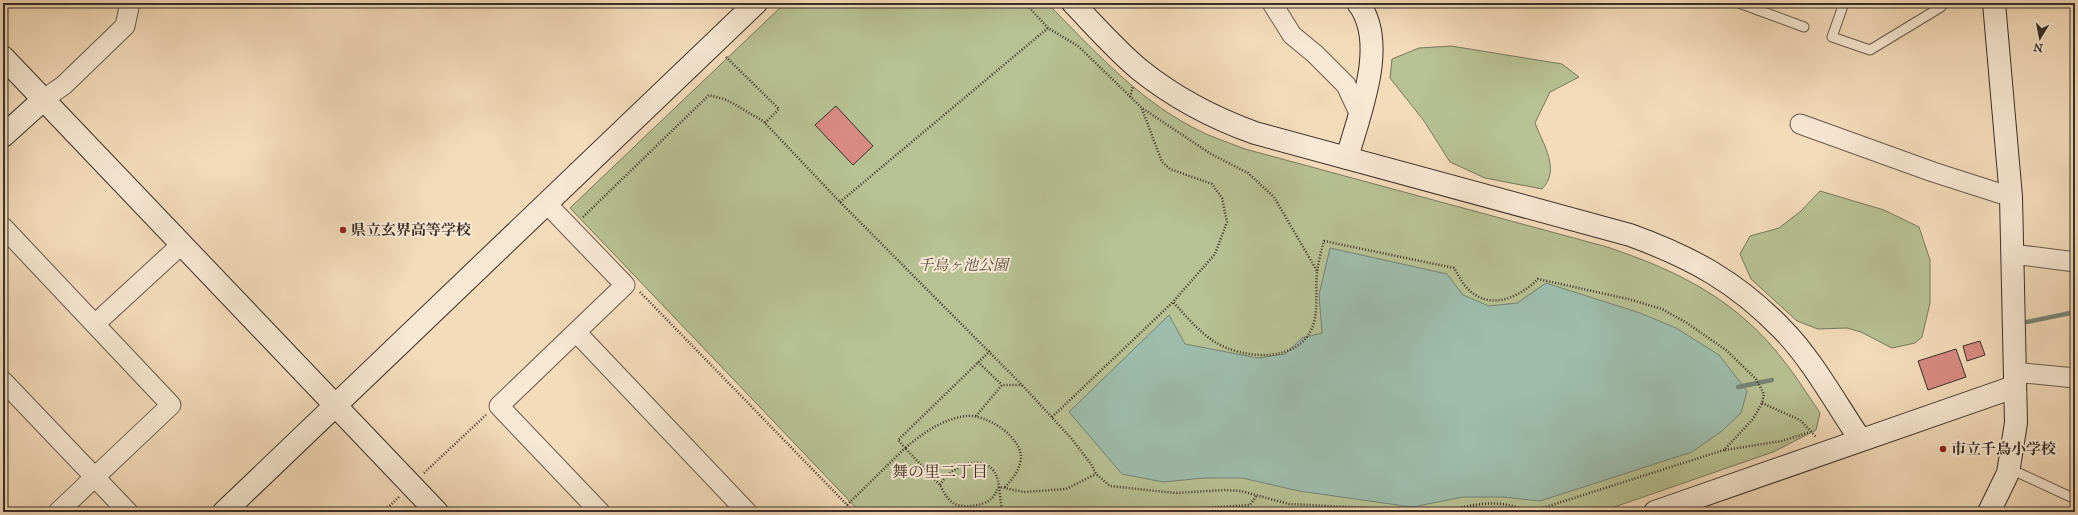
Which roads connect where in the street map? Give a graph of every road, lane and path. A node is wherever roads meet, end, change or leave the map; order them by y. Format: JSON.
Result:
{"nodes":[{"id":1,"x":130,"y":3,"type":"edge"},
{"id":2,"x":756,"y":3,"type":"edge"},
{"id":3,"x":1025,"y":3,"type":"edge"},
{"id":4,"x":1073,"y":3,"type":"edge"},
{"id":5,"x":1272,"y":3,"type":"edge"},
{"id":6,"x":1358,"y":3,"type":"edge"},
{"id":7,"x":1739,"y":3,"type":"edge"},
{"id":8,"x":1844,"y":3,"type":"edge"},
{"id":9,"x":1994,"y":3,"type":"edge"},
{"id":10,"x":1940,"y":7,"type":"dead end"},
{"id":11,"x":1804,"y":27,"type":"dead end"},
{"id":12,"x":1048,"y":28,"type":"junction"},
{"id":13,"x":713,"y":44,"type":"junction"},
{"id":14,"x":3,"y":57,"type":"edge"},
{"id":15,"x":44,"y":100,"type":"junction"},
{"id":16,"x":1142,"y":108,"type":"junction"},
{"id":17,"x":1359,"y":113,"type":"junction"},
{"id":18,"x":765,"y":123,"type":"junction"},
{"id":19,"x":1800,"y":124,"type":"dead end"},
{"id":20,"x":3,"y":136,"type":"edge"},
{"id":21,"x":1347,"y":158,"type":"junction"},
{"id":22,"x":2010,"y":197,"type":"junction"},
{"id":23,"x":840,"y":202,"type":"junction"},
{"id":24,"x":546,"y":204,"type":"junction"},
{"id":25,"x":3,"y":227,"type":"edge"},
{"id":26,"x":570,"y":229,"type":"junction"},
{"id":27,"x":182,"y":244,"type":"junction"},
{"id":28,"x":2013,"y":254,"type":"junction"},
{"id":29,"x":2075,"y":262,"type":"edge"},
{"id":30,"x":1317,"y":272,"type":"junction"},
{"id":31,"x":625,"y":285,"type":"junction"},
{"id":32,"x":1173,"y":302,"type":"junction"},
{"id":33,"x":95,"y":324,"type":"junction"},
{"id":34,"x":577,"y":333,"type":"junction"},
{"id":35,"x":990,"y":352,"type":"junction"},
{"id":36,"x":978,"y":362,"type":"junction"},
{"id":37,"x":2075,"y":378,"type":"edge"},
{"id":38,"x":2014,"y":380,"type":"junction"},
{"id":39,"x":3,"y":381,"type":"edge"},
{"id":40,"x":1002,"y":385,"type":"junction"},
{"id":41,"x":1022,"y":385,"type":"junction"},
{"id":42,"x":1762,"y":403,"type":"junction"},
{"id":43,"x":336,"y":406,"type":"junction"},
{"id":44,"x":499,"y":406,"type":"junction"},
{"id":45,"x":976,"y":416,"type":"junction"},
{"id":46,"x":1052,"y":417,"type":"junction"},
{"id":47,"x":1810,"y":432,"type":"junction"},
{"id":48,"x":1860,"y":439,"type":"junction"},
{"id":49,"x":905,"y":448,"type":"junction"},
{"id":50,"x":1724,"y":450,"type":"junction"},
{"id":51,"x":1832,"y":450,"type":"junction"},
{"id":52,"x":2008,"y":473,"type":"junction"},
{"id":53,"x":1096,"y":474,"type":"junction"},
{"id":54,"x":95,"y":478,"type":"junction"},
{"id":55,"x":412,"y":485,"type":"junction"},
{"id":56,"x":940,"y":485,"type":"junction"},
{"id":57,"x":999,"y":487,"type":"junction"},
{"id":58,"x":1004,"y":488,"type":"junction"},
{"id":59,"x":1257,"y":496,"type":"junction"},
{"id":60,"x":2075,"y":499,"type":"edge"},
{"id":61,"x":846,"y":505,"type":"junction"},
{"id":62,"x":58,"y":512,"type":"edge"},
{"id":63,"x":128,"y":512,"type":"edge"},
{"id":64,"x":224,"y":512,"type":"edge"},
{"id":65,"x":438,"y":512,"type":"edge"},
{"id":66,"x":600,"y":512,"type":"edge"},
{"id":67,"x":747,"y":512,"type":"edge"},
{"id":68,"x":854,"y":512,"type":"edge"},
{"id":69,"x":1002,"y":512,"type":"edge"},
{"id":70,"x":1143,"y":512,"type":"edge"},
{"id":71,"x":1393,"y":512,"type":"edge"},
{"id":72,"x":1440,"y":512,"type":"edge"},
{"id":73,"x":1655,"y":512,"type":"edge"},
{"id":74,"x":1989,"y":512,"type":"edge"}],
"edges":[{"from":1,"to":15,"type":"street"},
{"from":2,"to":13,"type":"street"},
{"from":3,"to":12,"type":"path"},
{"from":4,"to":21,"type":"street"},
{"from":5,"to":17,"type":"street"},
{"from":6,"to":17,"type":"street"},
{"from":7,"to":11,"type":"lane"},
{"from":8,"to":10,"type":"lane"},
{"from":9,"to":22,"type":"street"},
{"from":12,"to":16,"type":"path"},
{"from":12,"to":23,"type":"path"},
{"from":13,"to":18,"type":"path"},
{"from":13,"to":24,"type":"street"},
{"from":14,"to":15,"type":"street"},
{"from":15,"to":20,"type":"street"},
{"from":15,"to":27,"type":"street"},
{"from":16,"to":30,"type":"path"},
{"from":16,"to":32,"type":"path"},
{"from":17,"to":21,"type":"street"},
{"from":18,"to":23,"type":"path"},
{"from":18,"to":26,"type":"path"},
{"from":19,"to":22,"type":"street"},
{"from":21,"to":48,"type":"street"},
{"from":22,"to":28,"type":"street"},
{"from":23,"to":35,"type":"path"},
{"from":24,"to":26,"type":"street"},
{"from":24,"to":43,"type":"street"},
{"from":25,"to":33,"type":"street"},
{"from":26,"to":31,"type":"street"},
{"from":27,"to":33,"type":"street"},
{"from":27,"to":43,"type":"street"},
{"from":28,"to":29,"type":"street"},
{"from":28,"to":38,"type":"street"},
{"from":30,"to":32,"type":"path"},
{"from":30,"to":42,"type":"path"},
{"from":31,"to":34,"type":"street"},
{"from":31,"to":61,"type":"path"},
{"from":32,"to":46,"type":"path"},
{"from":33,"to":54,"type":"street"},
{"from":34,"to":44,"type":"street"},
{"from":34,"to":67,"type":"street"},
{"from":35,"to":36,"type":"path"},
{"from":35,"to":41,"type":"path"},
{"from":36,"to":40,"type":"path"},
{"from":36,"to":49,"type":"path"},
{"from":37,"to":38,"type":"street"},
{"from":38,"to":48,"type":"street"},
{"from":38,"to":52,"type":"street"},
{"from":39,"to":54,"type":"street"},
{"from":40,"to":41,"type":"path"},
{"from":40,"to":45,"type":"path"},
{"from":41,"to":46,"type":"path"},
{"from":42,"to":47,"type":"path"},
{"from":42,"to":50,"type":"path"},
{"from":43,"to":55,"type":"street"},
{"from":43,"to":64,"type":"street"},
{"from":44,"to":55,"type":"path"},
{"from":44,"to":66,"type":"street"},
{"from":45,"to":49,"type":"path"},
{"from":45,"to":58,"type":"path"},
{"from":46,"to":53,"type":"path"},
{"from":47,"to":50,"type":"path"},
{"from":47,"to":51,"type":"path"},
{"from":48,"to":51,"type":"street"},
{"from":49,"to":56,"type":"path"},
{"from":49,"to":61,"type":"path"},
{"from":50,"to":72,"type":"path"},
{"from":51,"to":73,"type":"street"},
{"from":52,"to":60,"type":"lane"},
{"from":52,"to":74,"type":"street"},
{"from":53,"to":58,"type":"path"},
{"from":53,"to":59,"type":"path"},
{"from":54,"to":62,"type":"street"},
{"from":54,"to":63,"type":"street"},
{"from":55,"to":65,"type":"street"},
{"from":56,"to":57,"type":"path"},
{"from":56,"to":57,"type":"path"},
{"from":57,"to":58,"type":"path"},
{"from":57,"to":69,"type":"path"},
{"from":59,"to":70,"type":"path"},
{"from":59,"to":71,"type":"path"},
{"from":61,"to":68,"type":"path"}]}
